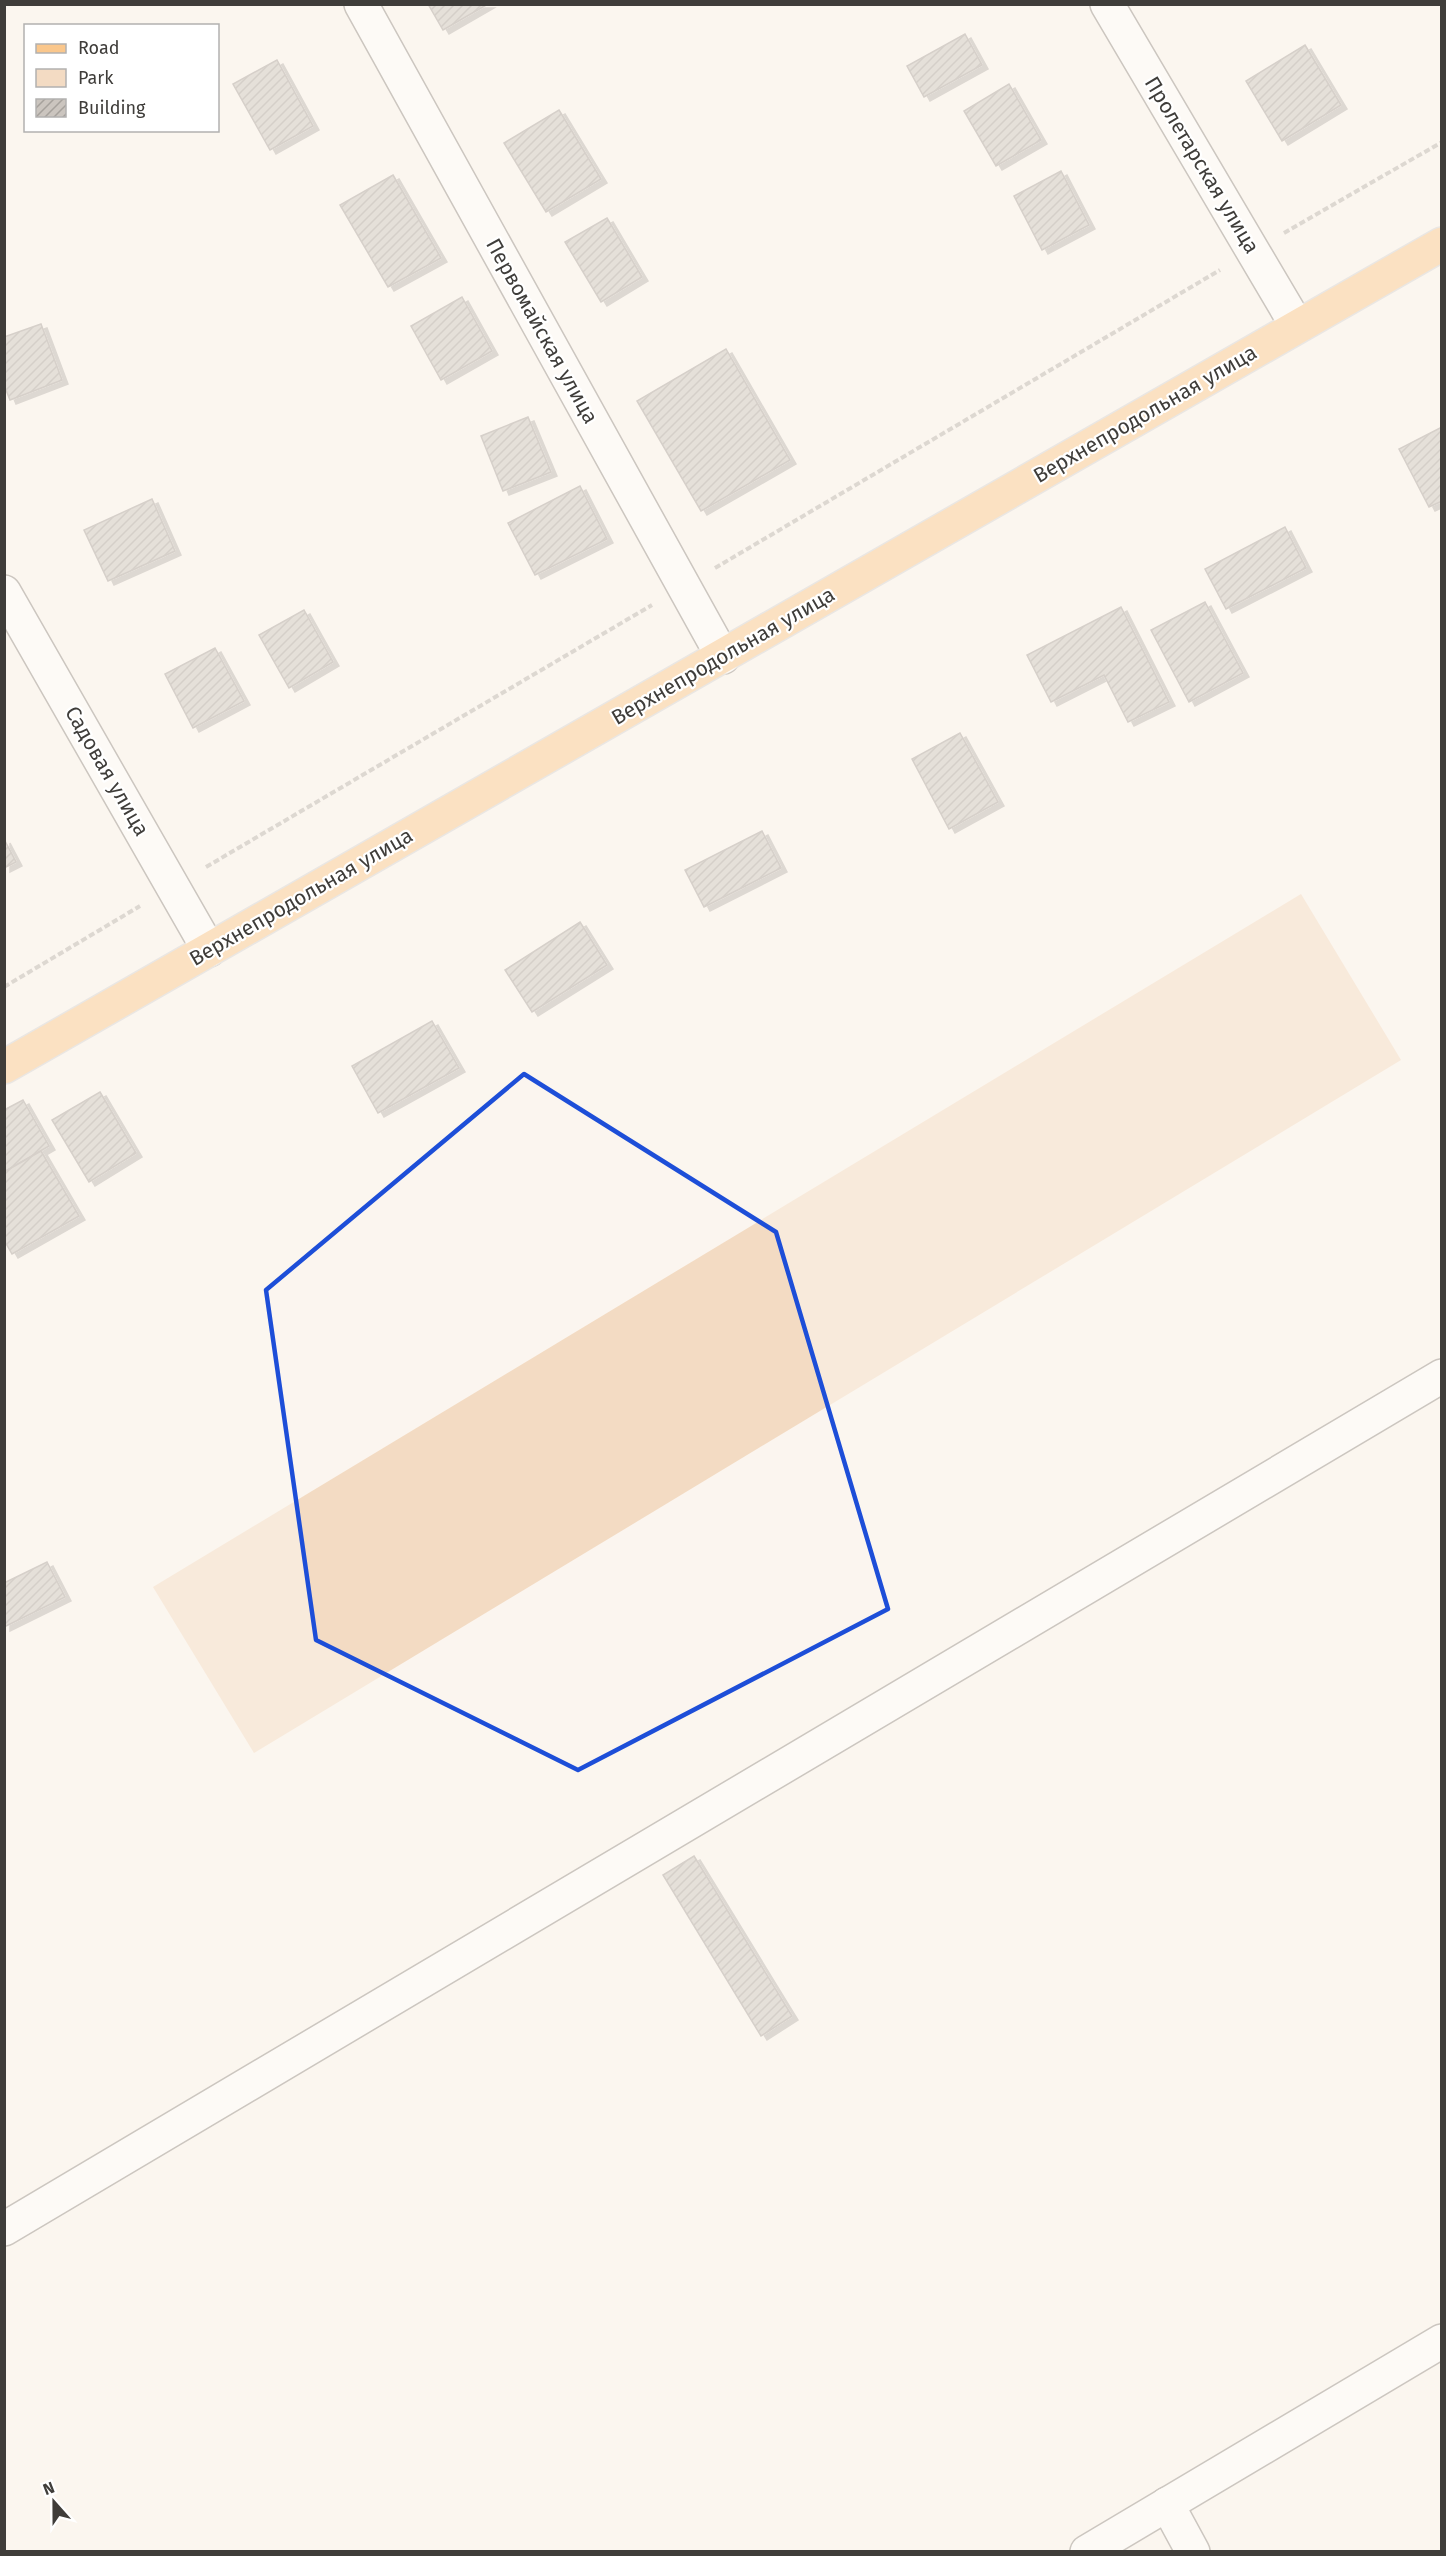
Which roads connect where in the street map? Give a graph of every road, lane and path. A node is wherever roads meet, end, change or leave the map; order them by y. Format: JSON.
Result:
{"nodes":[{"id":1,"x":361,"y":4,"type":"edge"},
{"id":2,"x":1107,"y":4,"type":"edge"},
{"id":3,"x":1442,"y":142,"type":"edge"},
{"id":4,"x":1442,"y":244,"type":"edge"},
{"id":5,"x":1252,"y":251,"type":"junction"},
{"id":6,"x":1297,"y":326,"type":"junction"},
{"id":7,"x":684,"y":587,"type":"junction"},
{"id":8,"x":4,"y":592,"type":"edge"},
{"id":9,"x":723,"y":657,"type":"junction"},
{"id":10,"x":173,"y":887,"type":"junction"},
{"id":11,"x":209,"y":950,"type":"junction"},
{"id":12,"x":4,"y":987,"type":"edge"},
{"id":13,"x":4,"y":1067,"type":"edge"},
{"id":14,"x":1442,"y":1376,"type":"edge"},
{"id":15,"x":4,"y":2229,"type":"edge"},
{"id":16,"x":1442,"y":2341,"type":"edge"},
{"id":17,"x":1167,"y":2504,"type":"junction"},
{"id":18,"x":1087,"y":2552,"type":"edge"},
{"id":19,"x":1192,"y":2552,"type":"edge"}],
"edges":[{"from":1,"to":7,"type":"street","name":"Первомайская улица"},
{"from":2,"to":5,"type":"street","name":"Пролетарская улица"},
{"from":3,"to":5,"type":"path"},
{"from":4,"to":6,"type":"main road","name":"Верхнепродольная улица"},
{"from":5,"to":6,"type":"street","name":"Пролетарская улица"},
{"from":5,"to":7,"type":"path"},
{"from":6,"to":9,"type":"main road","name":"Верхнепродольная улица"},
{"from":7,"to":9,"type":"street","name":"Первомайская улица"},
{"from":7,"to":10,"type":"path"},
{"from":8,"to":10,"type":"street","name":"Садовая улица"},
{"from":9,"to":11,"type":"main road","name":"Верхнепродольная улица"},
{"from":10,"to":11,"type":"street","name":"Садовая улица"},
{"from":10,"to":12,"type":"path"},
{"from":11,"to":13,"type":"main road","name":"Верхнепродольная улица"},
{"from":14,"to":15,"type":"street"},
{"from":16,"to":17,"type":"street"},
{"from":17,"to":18,"type":"street"},
{"from":17,"to":19,"type":"street"}]}
